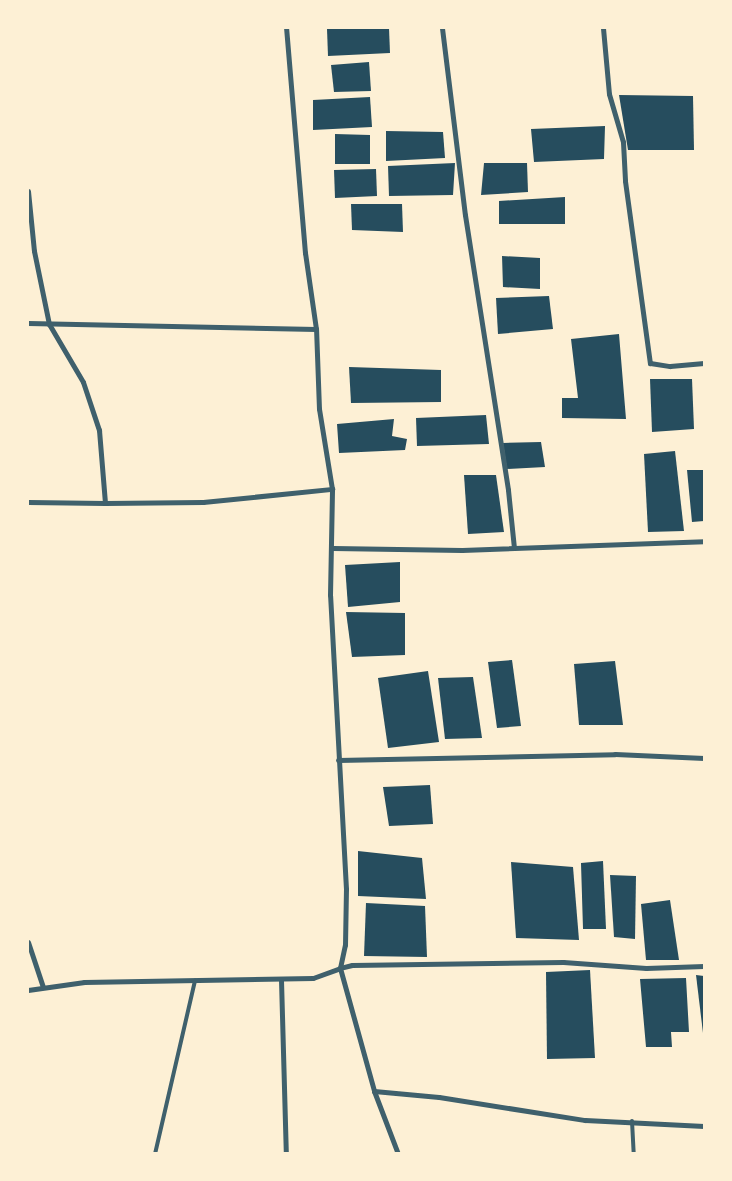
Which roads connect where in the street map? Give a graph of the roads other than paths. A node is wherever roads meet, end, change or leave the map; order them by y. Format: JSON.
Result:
{"nodes":[{"id":1,"x":286,"y":28,"type":"edge"},
{"id":2,"x":442,"y":28,"type":"edge"},
{"id":3,"x":603,"y":28,"type":"edge"},
{"id":4,"x":28,"y":191,"type":"edge"},
{"id":5,"x":28,"y":323,"type":"edge"},
{"id":6,"x":49,"y":324,"type":"junction"},
{"id":7,"x":316,"y":329,"type":"junction"},
{"id":8,"x":704,"y":363,"type":"edge"},
{"id":9,"x":332,"y":489,"type":"junction"},
{"id":10,"x":28,"y":502,"type":"edge"},
{"id":11,"x":105,"y":503,"type":"junction"},
{"id":12,"x":704,"y":541,"type":"edge"},
{"id":13,"x":333,"y":548,"type":"junction"},
{"id":14,"x":514,"y":548,"type":"junction"},
{"id":15,"x":704,"y":758,"type":"edge"},
{"id":16,"x":338,"y":760,"type":"junction"},
{"id":17,"x":28,"y":942,"type":"edge"},
{"id":18,"x":704,"y":966,"type":"edge"},
{"id":19,"x":340,"y":968,"type":"junction"},
{"id":20,"x":280,"y":980,"type":"junction"},
{"id":21,"x":195,"y":981,"type":"junction"},
{"id":22,"x":43,"y":987,"type":"junction"},
{"id":23,"x":28,"y":990,"type":"edge"},
{"id":24,"x":374,"y":1091,"type":"junction"},
{"id":25,"x":632,"y":1121,"type":"junction"},
{"id":26,"x":704,"y":1126,"type":"edge"},
{"id":27,"x":155,"y":1154,"type":"edge"},
{"id":28,"x":286,"y":1154,"type":"edge"},
{"id":29,"x":398,"y":1154,"type":"edge"},
{"id":30,"x":634,"y":1154,"type":"edge"}],
"edges":[{"from":1,"to":7,"type":"street"},
{"from":2,"to":14,"type":"street"},
{"from":3,"to":8,"type":"street"},
{"from":4,"to":6,"type":"street"},
{"from":5,"to":6,"type":"street"},
{"from":6,"to":7,"type":"street"},
{"from":6,"to":11,"type":"street"},
{"from":7,"to":9,"type":"street"},
{"from":9,"to":11,"type":"street"},
{"from":9,"to":13,"type":"street"},
{"from":10,"to":11,"type":"street"},
{"from":12,"to":14,"type":"street"},
{"from":13,"to":14,"type":"street"},
{"from":13,"to":16,"type":"street"},
{"from":15,"to":16,"type":"street"},
{"from":16,"to":19,"type":"street"},
{"from":17,"to":22,"type":"street"},
{"from":18,"to":19,"type":"street"},
{"from":19,"to":20,"type":"street"},
{"from":19,"to":24,"type":"street"},
{"from":20,"to":21,"type":"street"},
{"from":20,"to":28,"type":"street"},
{"from":21,"to":22,"type":"street"},
{"from":21,"to":27,"type":"lane"},
{"from":22,"to":23,"type":"street"},
{"from":24,"to":25,"type":"street"},
{"from":24,"to":29,"type":"street"},
{"from":25,"to":26,"type":"street"},
{"from":25,"to":30,"type":"lane"}]}
